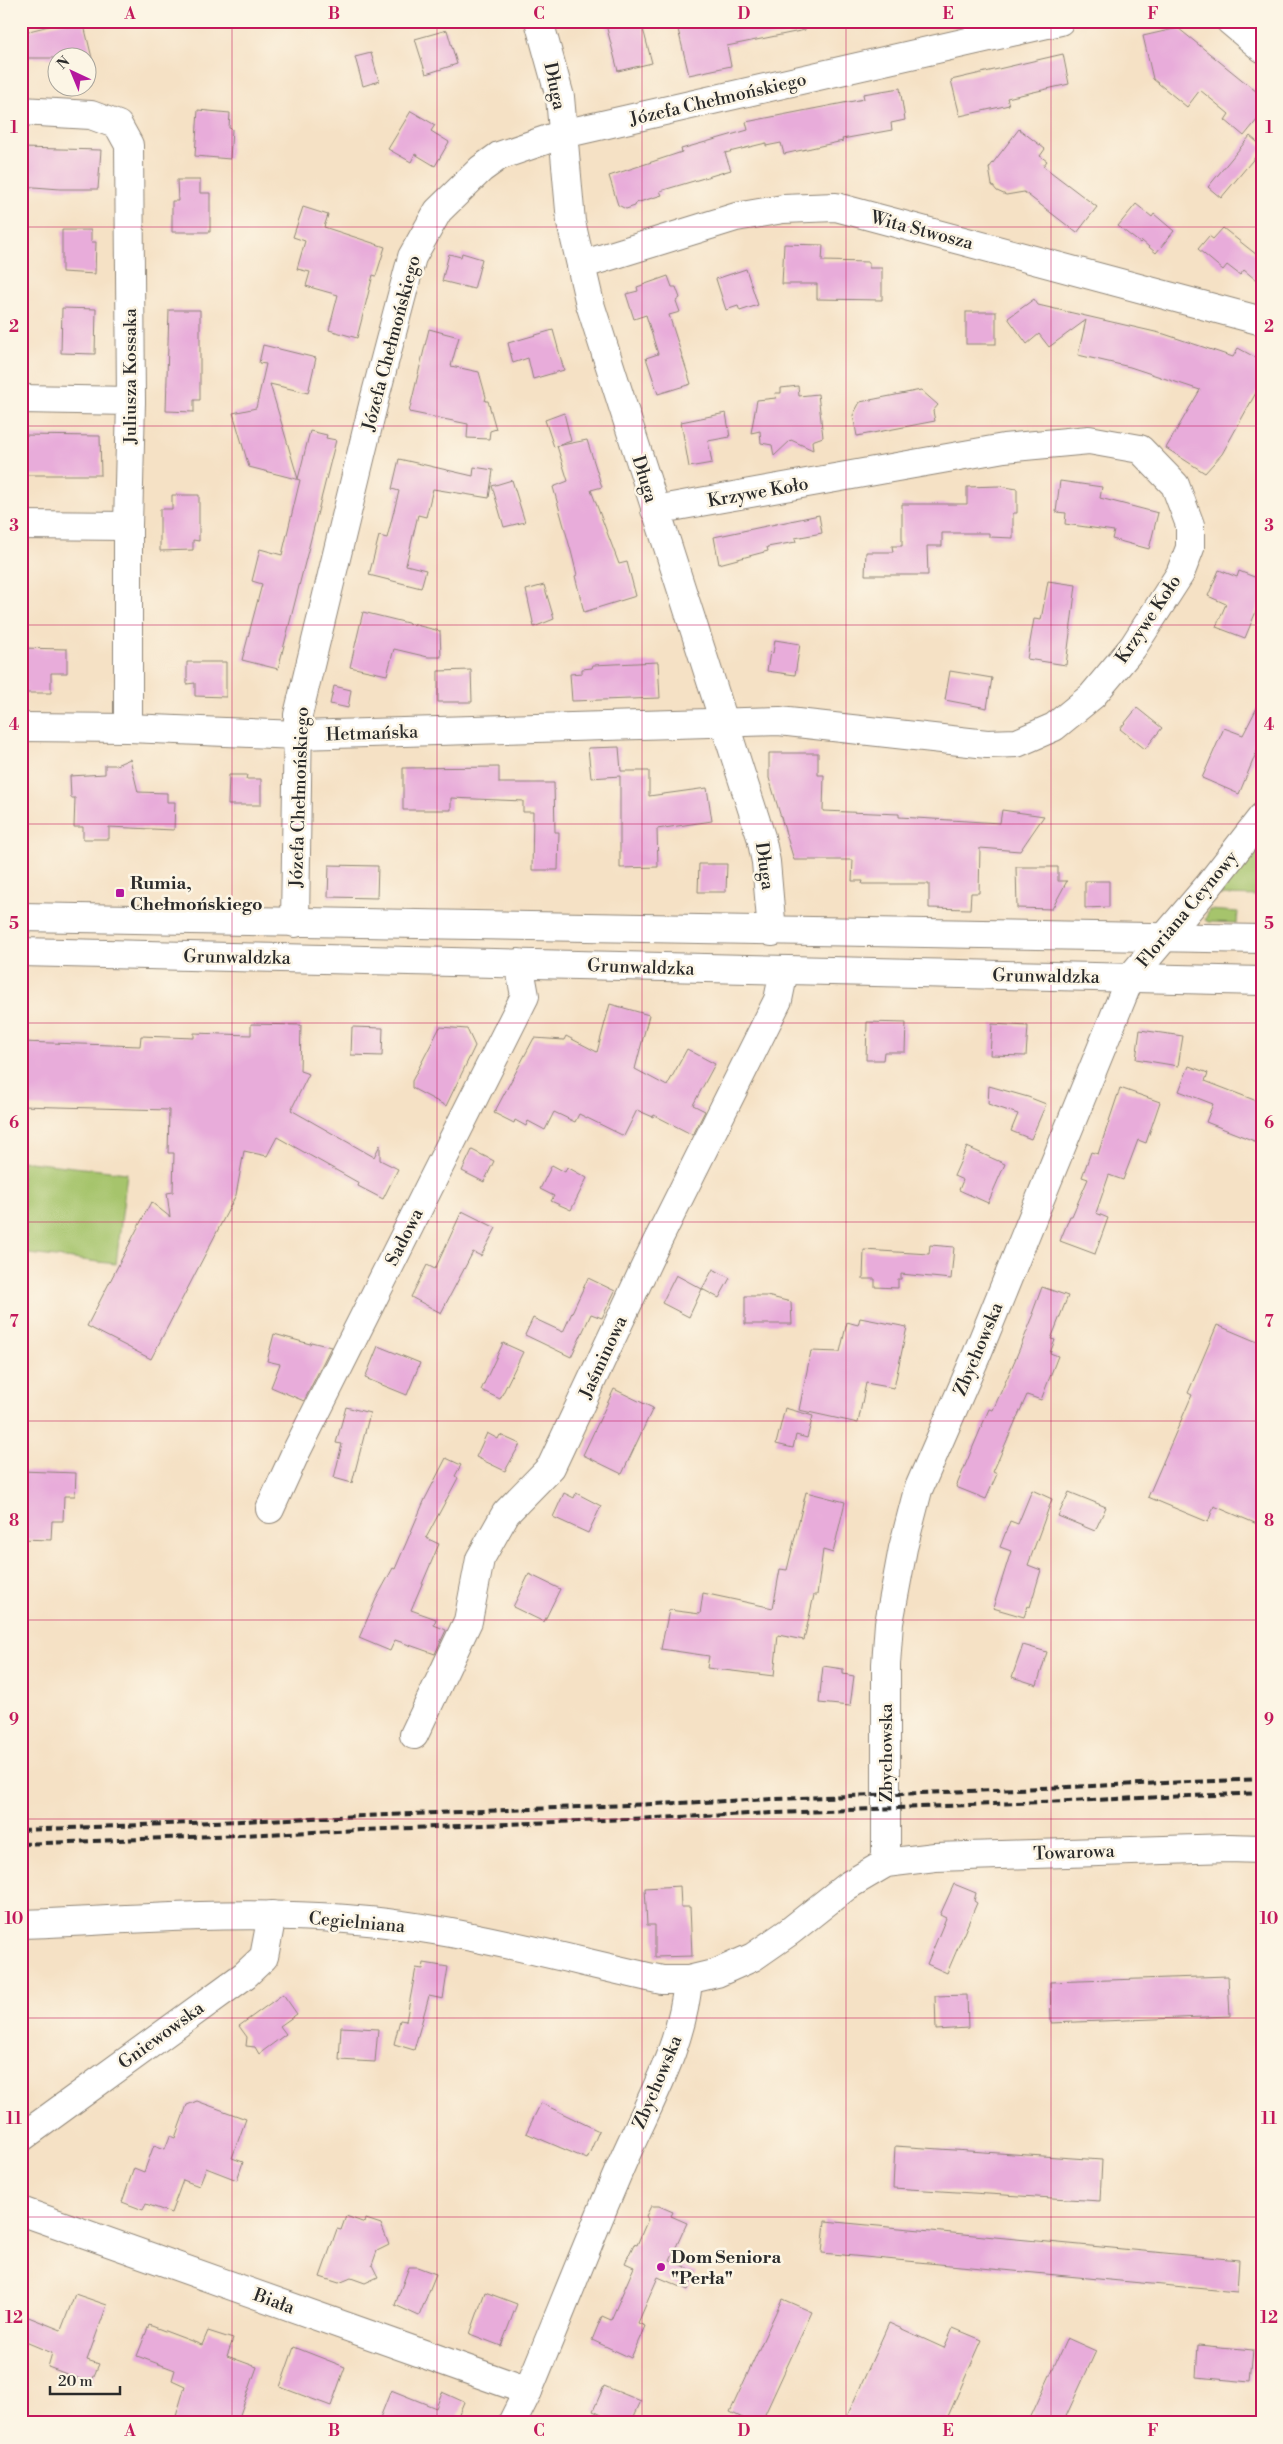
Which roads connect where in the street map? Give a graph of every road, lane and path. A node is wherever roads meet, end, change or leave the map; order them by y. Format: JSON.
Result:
{"nodes":[{"id":1,"x":539,"y":21,"type":"edge"},
{"id":2,"x":1060,"y":21,"type":"edge"},
{"id":3,"x":1230,"y":21,"type":"edge"},
{"id":4,"x":1262,"y":48,"type":"edge"},
{"id":5,"x":21,"y":111,"type":"edge"},
{"id":6,"x":563,"y":134,"type":"junction"},
{"id":7,"x":581,"y":264,"type":"junction"},
{"id":8,"x":1262,"y":321,"type":"edge"},
{"id":9,"x":21,"y":399,"type":"edge"},
{"id":10,"x":131,"y":401,"type":"junction"},
{"id":11,"x":655,"y":510,"type":"junction"},
{"id":12,"x":21,"y":525,"type":"edge"},
{"id":13,"x":128,"y":526,"type":"junction"},
{"id":14,"x":724,"y":723,"type":"junction"},
{"id":15,"x":21,"y":728,"type":"edge"},
{"id":16,"x":128,"y":728,"type":"junction"},
{"id":17,"x":298,"y":735,"type":"junction"},
{"id":18,"x":1262,"y":817,"type":"edge"},
{"id":19,"x":21,"y":918,"type":"edge"},
{"id":20,"x":295,"y":923,"type":"junction"},
{"id":21,"x":772,"y":932,"type":"junction"},
{"id":22,"x":1164,"y":938,"type":"junction"},
{"id":23,"x":1262,"y":939,"type":"edge"},
{"id":24,"x":21,"y":952,"type":"edge"},
{"id":25,"x":519,"y":963,"type":"junction"},
{"id":26,"x":784,"y":971,"type":"junction"},
{"id":27,"x":1130,"y":978,"type":"junction"},
{"id":28,"x":1262,"y":981,"type":"edge"},
{"id":29,"x":270,"y":1509,"type":"dead end"},
{"id":30,"x":414,"y":1735,"type":"dead end"},
{"id":31,"x":1262,"y":1849,"type":"edge"},
{"id":32,"x":886,"y":1863,"type":"junction"},
{"id":33,"x":272,"y":1915,"type":"junction"},
{"id":34,"x":21,"y":1924,"type":"edge"},
{"id":35,"x":688,"y":1980,"type":"junction"},
{"id":36,"x":21,"y":2138,"type":"edge"},
{"id":37,"x":21,"y":2211,"type":"edge"},
{"id":38,"x":528,"y":2391,"type":"junction"},
{"id":39,"x":512,"y":2423,"type":"edge"}],
"edges":[{"from":1,"to":6,"type":"street","name":"Długa"},
{"from":2,"to":6,"type":"street","name":"Józefa Chełmońskiego"},
{"from":3,"to":4,"type":"street"},
{"from":5,"to":10,"type":"street","name":"Juliusza Kossaka"},
{"from":6,"to":7,"type":"street","name":"Długa"},
{"from":6,"to":17,"type":"street","name":"Józefa Chełmońskiego"},
{"from":7,"to":8,"type":"street","name":"Wita Stwosza"},
{"from":7,"to":11,"type":"street","name":"Długa"},
{"from":9,"to":10,"type":"street"},
{"from":10,"to":13,"type":"street","name":"Juliusza Kossaka"},
{"from":11,"to":14,"type":"street","name":"Długa"},
{"from":11,"to":14,"type":"street","name":"Krzywe Koło"},
{"from":12,"to":13,"type":"street"},
{"from":13,"to":16,"type":"street","name":"Juliusza Kossaka"},
{"from":14,"to":17,"type":"street","name":"Hetmańska"},
{"from":14,"to":21,"type":"street","name":"Długa"},
{"from":15,"to":16,"type":"street","name":"Hetmańska"},
{"from":16,"to":17,"type":"street","name":"Hetmańska"},
{"from":17,"to":20,"type":"street","name":"Józefa Chełmońskiego"},
{"from":18,"to":22,"type":"street","name":"Floriana Ceynowy"},
{"from":19,"to":20,"type":"street","name":"Grunwaldzka"},
{"from":20,"to":21,"type":"street","name":"Grunwaldzka"},
{"from":21,"to":22,"type":"street","name":"Grunwaldzka"},
{"from":22,"to":23,"type":"street","name":"Grunwaldzka"},
{"from":22,"to":27,"type":"street","name":"Floriana Ceynowy"},
{"from":24,"to":25,"type":"street","name":"Grunwaldzka"},
{"from":25,"to":26,"type":"street","name":"Grunwaldzka"},
{"from":25,"to":29,"type":"street","name":"Sadowa"},
{"from":26,"to":27,"type":"street","name":"Grunwaldzka"},
{"from":26,"to":30,"type":"street","name":"Jaśminowa"},
{"from":27,"to":28,"type":"street","name":"Grunwaldzka"},
{"from":27,"to":32,"type":"street","name":"Zbychowska"},
{"from":31,"to":32,"type":"street","name":"Towarowa"},
{"from":32,"to":35,"type":"street"},
{"from":33,"to":34,"type":"street","name":"Cegielniana"},
{"from":33,"to":35,"type":"street","name":"Cegielniana"},
{"from":33,"to":36,"type":"street","name":"Gniewowska"},
{"from":35,"to":38,"type":"street","name":"Zbychowska"},
{"from":37,"to":38,"type":"street","name":"Biała"},
{"from":38,"to":39,"type":"street","name":"Zbychowska"}]}
